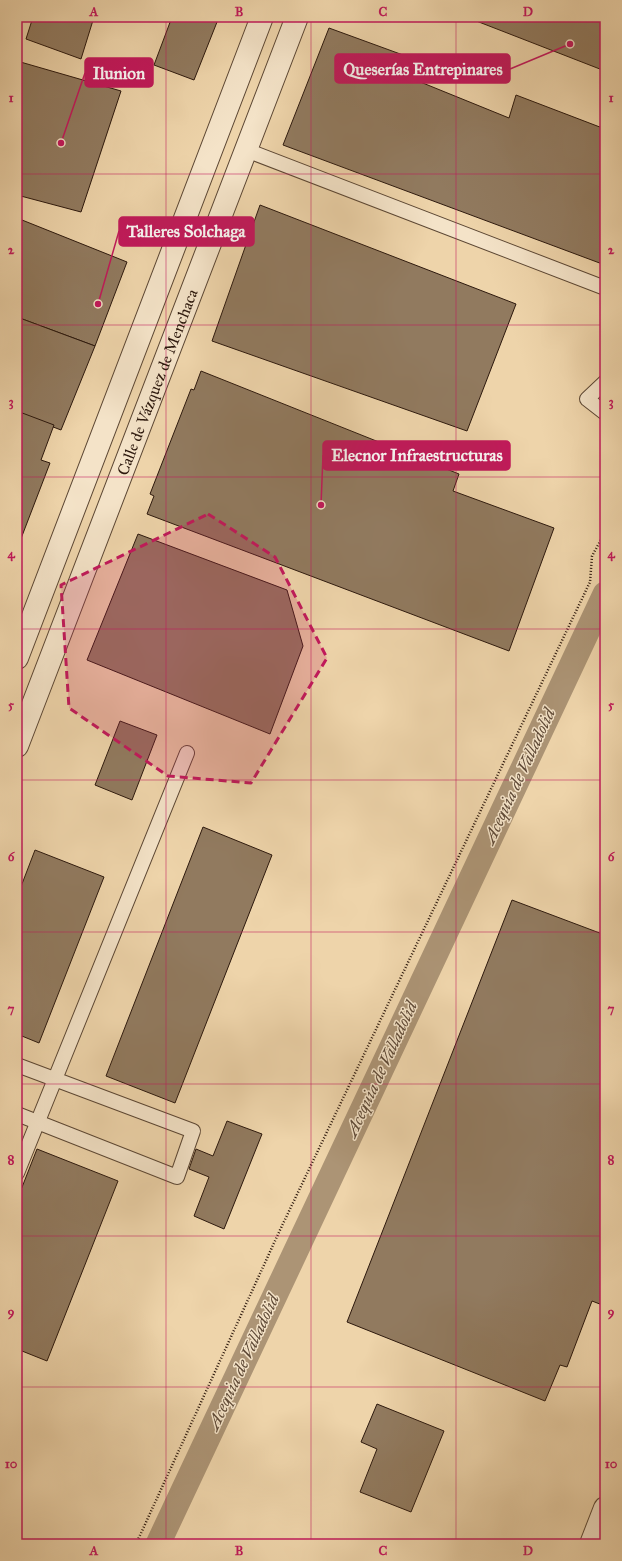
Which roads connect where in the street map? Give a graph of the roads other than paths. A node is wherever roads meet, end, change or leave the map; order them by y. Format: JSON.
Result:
{"nodes":[{"id":1,"x":262,"y":17,"type":"edge"},
{"id":2,"x":297,"y":17,"type":"edge"},
{"id":3,"x":246,"y":150,"type":"junction"},
{"id":4,"x":605,"y":288,"type":"edge"},
{"id":5,"x":605,"y":382,"type":"edge"},
{"id":6,"x":605,"y":413,"type":"edge"},
{"id":7,"x":17,"y":658,"type":"edge"},
{"id":8,"x":17,"y":746,"type":"edge"},
{"id":9,"x":187,"y":753,"type":"dead end"},
{"id":10,"x":17,"y":1065,"type":"edge"},
{"id":11,"x":55,"y":1080,"type":"junction"},
{"id":12,"x":17,"y":1114,"type":"edge"},
{"id":13,"x":38,"y":1123,"type":"junction"},
{"id":14,"x":17,"y":1173,"type":"edge"},
{"id":15,"x":605,"y":1508,"type":"edge"},
{"id":16,"x":591,"y":1544,"type":"edge"}],
"edges":[{"from":1,"to":7,"type":"street","name":"Calle de Vázquez de Menchaca"},
{"from":2,"to":3,"type":"street","name":"Calle de Vázquez de Menchaca"},
{"from":3,"to":4,"type":"lane"},
{"from":3,"to":8,"type":"street","name":"Calle de Vázquez de Menchaca"},
{"from":5,"to":6,"type":"lane"},
{"from":9,"to":11,"type":"lane"},
{"from":10,"to":11,"type":"lane"},
{"from":11,"to":13,"type":"lane"},
{"from":11,"to":13,"type":"lane"},
{"from":12,"to":13,"type":"lane"},
{"from":13,"to":14,"type":"lane"},
{"from":15,"to":16,"type":"street"}]}
